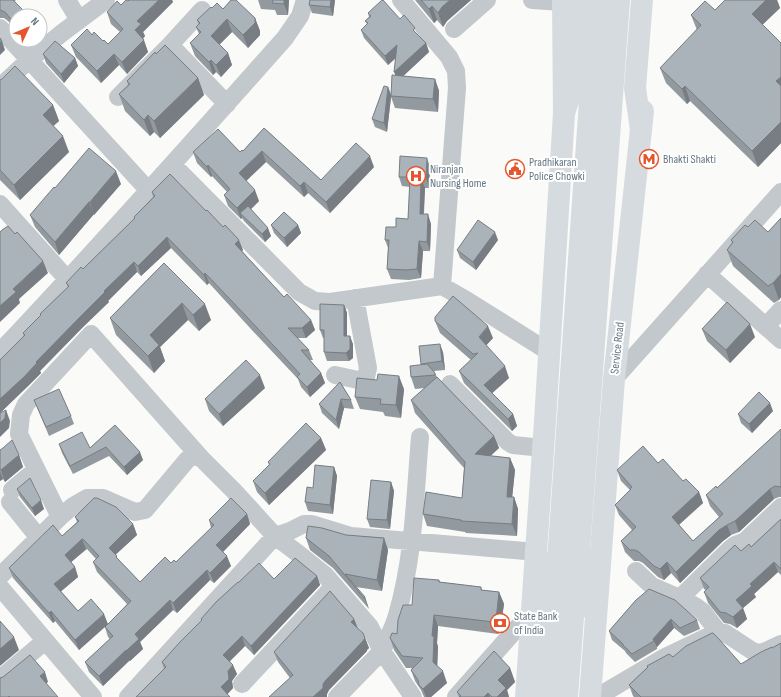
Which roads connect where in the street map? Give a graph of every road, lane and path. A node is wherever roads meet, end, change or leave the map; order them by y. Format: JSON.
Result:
{"nodes":[{"id":1,"x":68,"y":0,"type":"edge"},
{"id":2,"x":106,"y":0,"type":"edge"},
{"id":3,"x":305,"y":0,"type":"edge"},
{"id":4,"x":401,"y":0,"type":"edge"},
{"id":5,"x":487,"y":0,"type":"edge"},
{"id":6,"x":532,"y":0,"type":"edge"},
{"id":7,"x":597,"y":0,"type":"edge"},
{"id":8,"x":619,"y":0,"type":"edge"},
{"id":9,"x":642,"y":0,"type":"edge"},
{"id":10,"x":653,"y":0,"type":"edge"},
{"id":11,"x":569,"y":1,"type":"edge"},
{"id":12,"x":202,"y":10,"type":"dead end"},
{"id":13,"x":79,"y":20,"type":"junction"},
{"id":14,"x":0,"y":28,"type":"edge"},
{"id":15,"x":454,"y":28,"type":"dead end"},
{"id":16,"x":170,"y":45,"type":"junction"},
{"id":17,"x":29,"y":60,"type":"junction"},
{"id":18,"x":0,"y":87,"type":"edge"},
{"id":19,"x":118,"y":97,"type":"dead end"},
{"id":20,"x":227,"y":104,"type":"junction"},
{"id":21,"x":564,"y":113,"type":"junction"},
{"id":22,"x":641,"y":130,"type":"junction"},
{"id":23,"x":174,"y":164,"type":"junction"},
{"id":24,"x":149,"y":191,"type":"junction"},
{"id":25,"x":781,"y":192,"type":"edge"},
{"id":26,"x":0,"y":204,"type":"edge"},
{"id":27,"x":707,"y":274,"type":"junction"},
{"id":28,"x":68,"y":280,"type":"junction"},
{"id":29,"x":442,"y":286,"type":"junction"},
{"id":30,"x":355,"y":298,"type":"junction"},
{"id":31,"x":781,"y":310,"type":"edge"},
{"id":32,"x":766,"y":326,"type":"junction"},
{"id":33,"x":781,"y":340,"type":"edge"},
{"id":34,"x":0,"y":352,"type":"edge"},
{"id":35,"x":549,"y":352,"type":"junction"},
{"id":36,"x":335,"y":375,"type":"dead end"},
{"id":37,"x":614,"y":379,"type":"junction"},
{"id":38,"x":450,"y":384,"type":"dead end"},
{"id":39,"x":19,"y":434,"type":"junction"},
{"id":40,"x":420,"y":437,"type":"dead end"},
{"id":41,"x":5,"y":448,"type":"edge"},
{"id":42,"x":543,"y":448,"type":"junction"},
{"id":43,"x":201,"y":458,"type":"junction"},
{"id":44,"x":36,"y":470,"type":"junction"},
{"id":45,"x":781,"y":507,"type":"edge"},
{"id":46,"x":60,"y":517,"type":"junction"},
{"id":47,"x":275,"y":536,"type":"junction"},
{"id":48,"x":39,"y":538,"type":"junction"},
{"id":49,"x":411,"y":541,"type":"junction"},
{"id":50,"x":569,"y":549,"type":"junction"},
{"id":51,"x":536,"y":552,"type":"junction"},
{"id":52,"x":600,"y":556,"type":"junction"},
{"id":53,"x":636,"y":571,"type":"dead end"},
{"id":54,"x":0,"y":576,"type":"edge"},
{"id":55,"x":334,"y":586,"type":"junction"},
{"id":56,"x":0,"y":587,"type":"edge"},
{"id":57,"x":680,"y":598,"type":"junction"},
{"id":58,"x":532,"y":611,"type":"junction"},
{"id":59,"x":561,"y":631,"type":"junction"},
{"id":60,"x":719,"y":633,"type":"junction"},
{"id":61,"x":45,"y":641,"type":"junction"},
{"id":62,"x":781,"y":644,"type":"edge"},
{"id":63,"x":382,"y":651,"type":"junction"},
{"id":64,"x":0,"y":679,"type":"edge"},
{"id":65,"x":242,"y":684,"type":"dead end"},
{"id":66,"x":602,"y":696,"type":"edge"},
{"id":67,"x":93,"y":697,"type":"edge"},
{"id":68,"x":128,"y":697,"type":"edge"},
{"id":69,"x":337,"y":697,"type":"edge"},
{"id":70,"x":414,"y":697,"type":"edge"},
{"id":71,"x":456,"y":697,"type":"edge"},
{"id":72,"x":526,"y":697,"type":"edge"},
{"id":73,"x":546,"y":697,"type":"edge"},
{"id":74,"x":567,"y":697,"type":"edge"}],
"edges":[{"from":1,"to":13,"type":"street"},
{"from":2,"to":13,"type":"street"},
{"from":3,"to":20,"type":"street"},
{"from":4,"to":29,"type":"street"},
{"from":5,"to":15,"type":"street"},
{"from":6,"to":11,"type":"street"},
{"from":7,"to":50,"type":"main road"},
{"from":8,"to":50,"type":"main road"},
{"from":9,"to":22,"type":"main road"},
{"from":10,"to":22,"type":"main road","name":"Service Road"},
{"from":11,"to":21,"type":"main road"},
{"from":11,"to":21,"type":"main road"},
{"from":12,"to":16,"type":"street"},
{"from":13,"to":17,"type":"street"},
{"from":14,"to":17,"type":"street"},
{"from":16,"to":19,"type":"street"},
{"from":16,"to":20,"type":"street"},
{"from":17,"to":18,"type":"street"},
{"from":17,"to":24,"type":"street"},
{"from":20,"to":23,"type":"street"},
{"from":21,"to":35,"type":"main road"},
{"from":22,"to":37,"type":"main road","name":"Service Road"},
{"from":23,"to":24,"type":"street"},
{"from":23,"to":30,"type":"street"},
{"from":24,"to":28,"type":"street"},
{"from":25,"to":27,"type":"street"},
{"from":26,"to":28,"type":"street"},
{"from":27,"to":32,"type":"street"},
{"from":27,"to":37,"type":"street"},
{"from":28,"to":34,"type":"street"},
{"from":29,"to":30,"type":"street"},
{"from":29,"to":35,"type":"street"},
{"from":30,"to":36,"type":"street"},
{"from":31,"to":32,"type":"street"},
{"from":32,"to":33,"type":"street"},
{"from":35,"to":42,"type":"main road"},
{"from":37,"to":52,"type":"main road","name":"Service Road"},
{"from":38,"to":42,"type":"street"},
{"from":39,"to":41,"type":"street"},
{"from":39,"to":43,"type":"street"},
{"from":39,"to":44,"type":"street"},
{"from":40,"to":49,"type":"street"},
{"from":42,"to":51,"type":"main road"},
{"from":43,"to":46,"type":"street"},
{"from":43,"to":47,"type":"street"},
{"from":44,"to":46,"type":"street"},
{"from":44,"to":48,"type":"street"},
{"from":45,"to":57,"type":"street"},
{"from":46,"to":48,"type":"street"},
{"from":47,"to":49,"type":"street"},
{"from":47,"to":55,"type":"street"},
{"from":47,"to":68,"type":"street"},
{"from":48,"to":54,"type":"street"},
{"from":49,"to":51,"type":"street"},
{"from":49,"to":63,"type":"street"},
{"from":50,"to":59,"type":"main road"},
{"from":51,"to":58,"type":"main road"},
{"from":51,"to":59,"type":"main road"},
{"from":52,"to":59,"type":"main road"},
{"from":52,"to":66,"type":"main road","name":"Service Road"},
{"from":53,"to":57,"type":"street"},
{"from":55,"to":63,"type":"street"},
{"from":55,"to":65,"type":"street"},
{"from":56,"to":61,"type":"street"},
{"from":57,"to":60,"type":"street"},
{"from":58,"to":71,"type":"street"},
{"from":58,"to":72,"type":"main road"},
{"from":59,"to":73,"type":"main road"},
{"from":59,"to":74,"type":"main road"},
{"from":60,"to":62,"type":"street"},
{"from":60,"to":66,"type":"street"},
{"from":61,"to":64,"type":"street"},
{"from":61,"to":67,"type":"street"},
{"from":63,"to":69,"type":"street"},
{"from":63,"to":70,"type":"street"}]}
